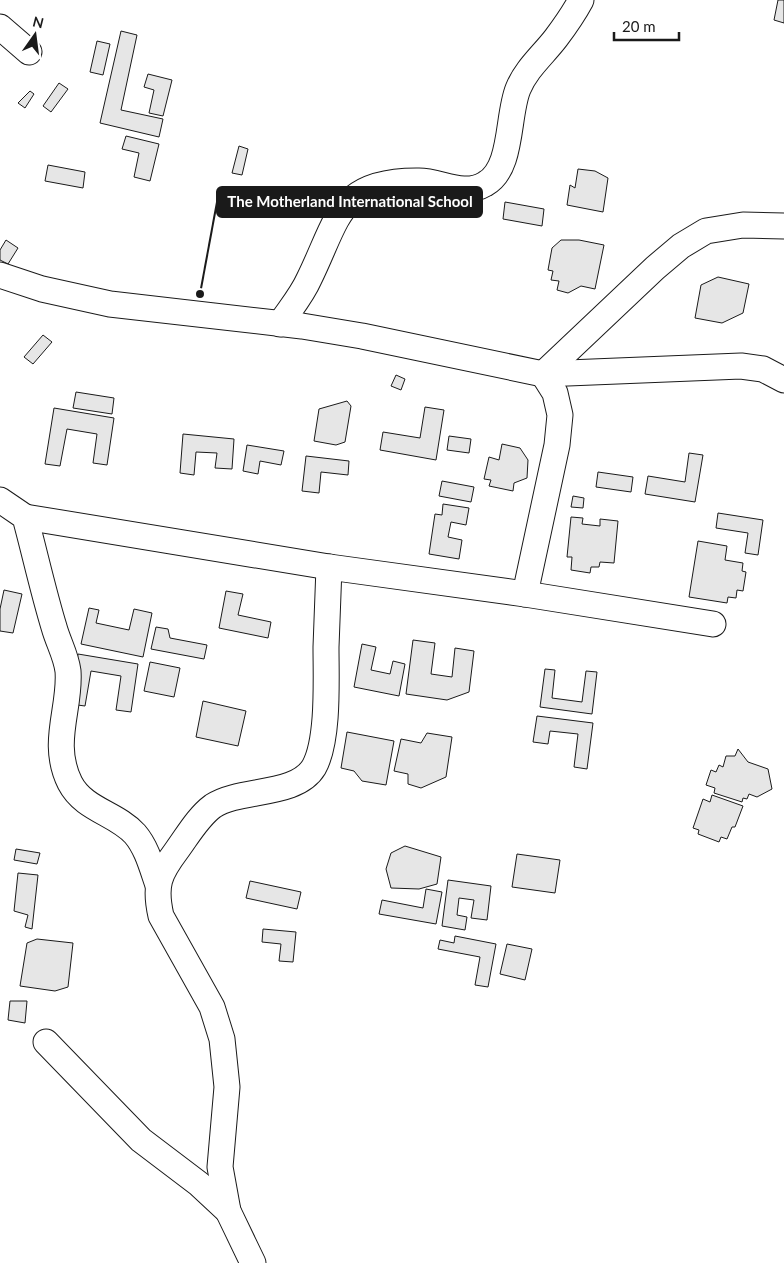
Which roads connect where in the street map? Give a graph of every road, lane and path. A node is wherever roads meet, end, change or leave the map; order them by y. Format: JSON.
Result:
{"nodes":[{"id":1,"x":581,"y":0,"type":"edge"},
{"id":2,"x":0,"y":27,"type":"edge"},
{"id":3,"x":29,"y":52,"type":"dead end"},
{"id":4,"x":784,"y":226,"type":"edge"},
{"id":5,"x":0,"y":275,"type":"edge"},
{"id":6,"x":280,"y":324,"type":"junction"},
{"id":7,"x":543,"y":374,"type":"junction"},
{"id":8,"x":784,"y":380,"type":"edge"},
{"id":9,"x":0,"y":500,"type":"edge"},
{"id":10,"x":25,"y":517,"type":"junction"},
{"id":11,"x":329,"y":567,"type":"junction"},
{"id":12,"x":525,"y":594,"type":"junction"},
{"id":13,"x":713,"y":624,"type":"dead end"},
{"id":14,"x":158,"y":886,"type":"junction"},
{"id":15,"x":46,"y":1042,"type":"dead end"},
{"id":16,"x":228,"y":1211,"type":"junction"},
{"id":17,"x":254,"y":1263,"type":"edge"}],
"edges":[{"from":1,"to":6,"type":"street"},
{"from":2,"to":3,"type":"street"},
{"from":4,"to":7,"type":"street"},
{"from":5,"to":6,"type":"street"},
{"from":6,"to":7,"type":"street"},
{"from":7,"to":8,"type":"street"},
{"from":7,"to":12,"type":"street"},
{"from":9,"to":10,"type":"street"},
{"from":10,"to":11,"type":"street"},
{"from":10,"to":14,"type":"street"},
{"from":11,"to":12,"type":"street"},
{"from":11,"to":14,"type":"street"},
{"from":12,"to":13,"type":"street"},
{"from":14,"to":16,"type":"street"},
{"from":15,"to":16,"type":"street"},
{"from":16,"to":17,"type":"street"}]}
